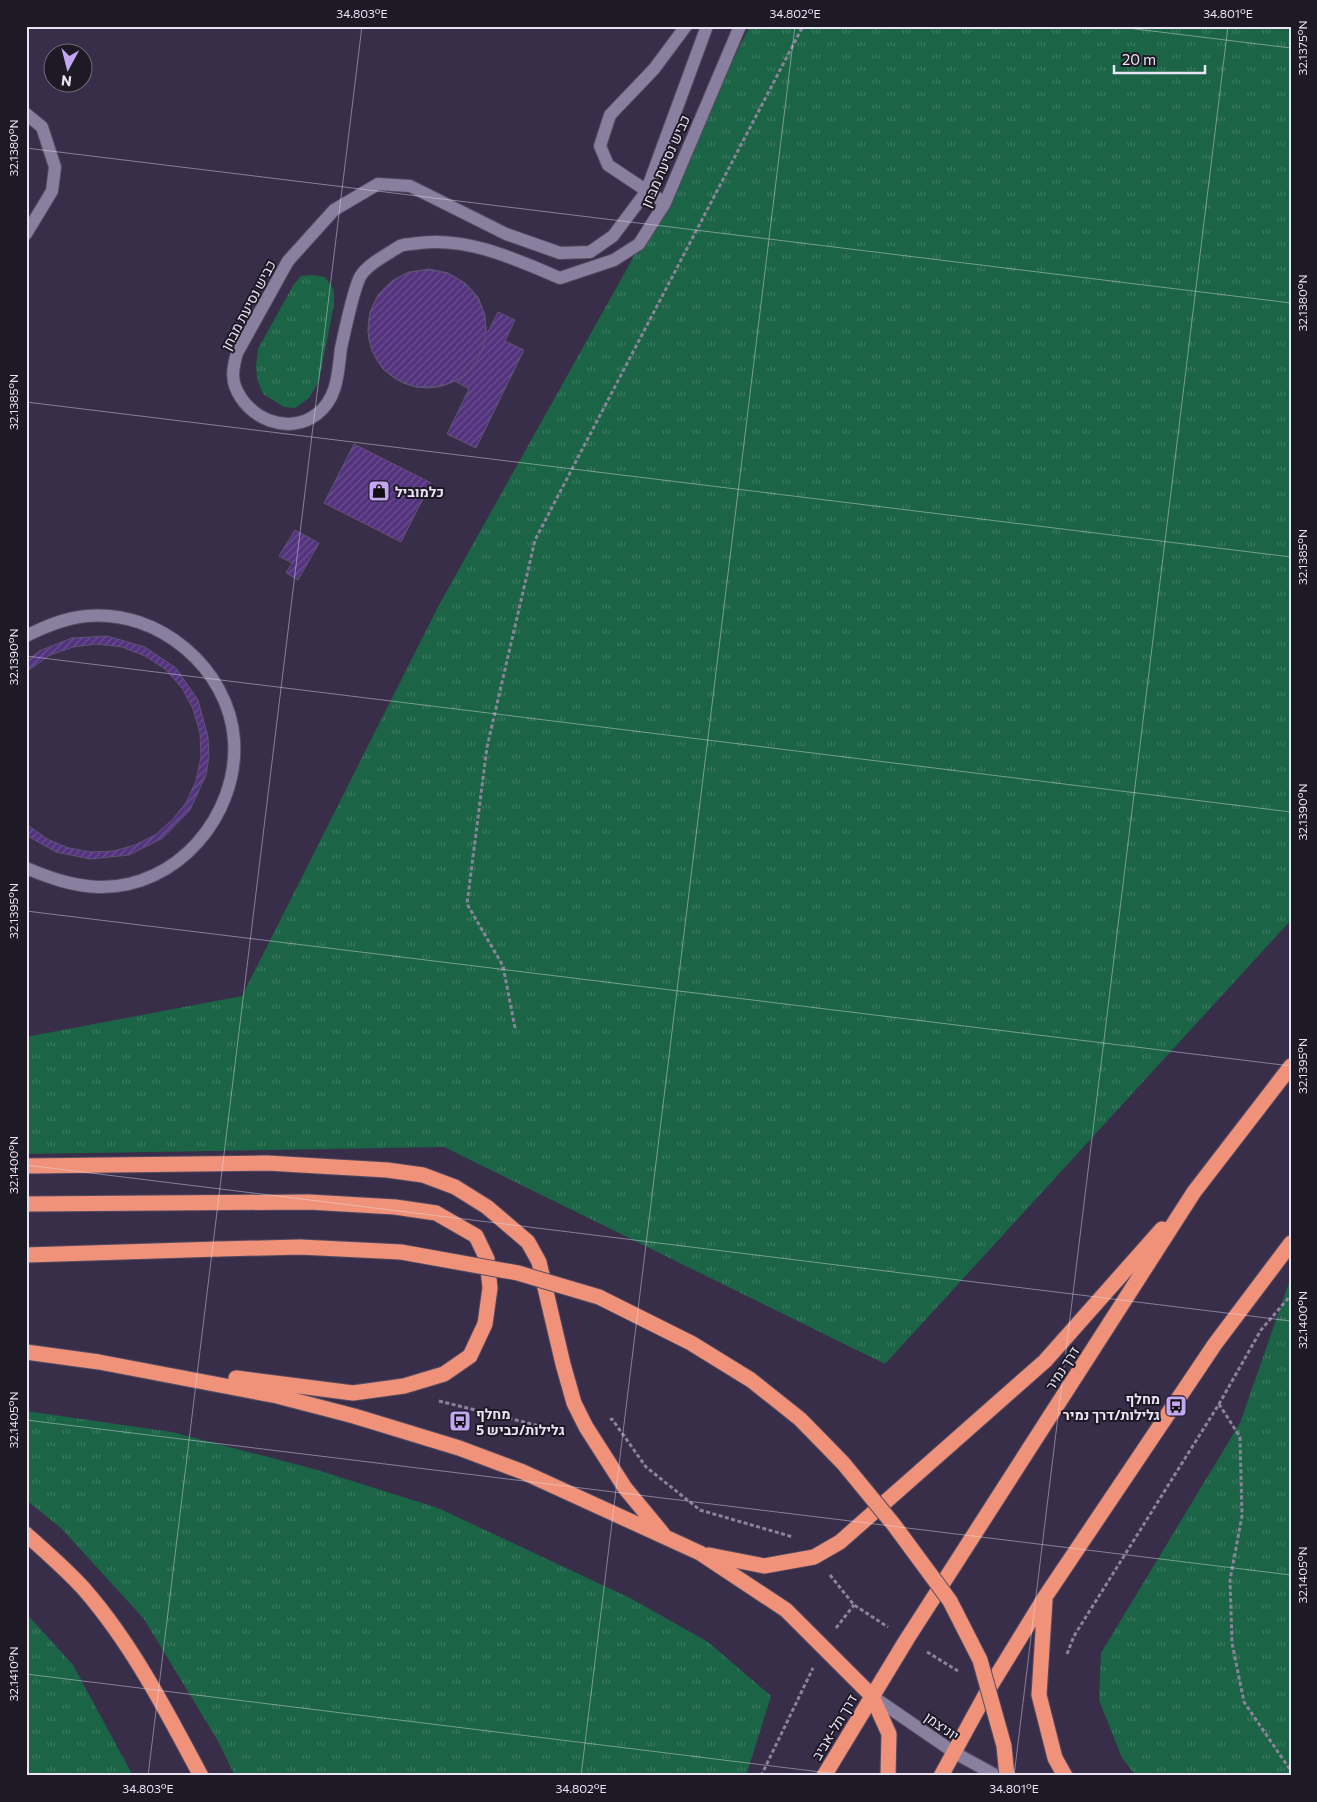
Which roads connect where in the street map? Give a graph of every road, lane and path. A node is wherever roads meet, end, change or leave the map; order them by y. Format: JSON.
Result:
{"nodes":[{"id":1,"x":686,"y":26,"type":"edge"},
{"id":2,"x":707,"y":26,"type":"edge"},
{"id":3,"x":740,"y":26,"type":"edge"},
{"id":4,"x":803,"y":26,"type":"edge"},
{"id":5,"x":26,"y":114,"type":"edge"},
{"id":6,"x":646,"y":192,"type":"junction"},
{"id":7,"x":665,"y":203,"type":"junction"},
{"id":8,"x":26,"y":234,"type":"edge"},
{"id":9,"x":26,"y":636,"type":"edge"},
{"id":10,"x":26,"y":868,"type":"edge"},
{"id":11,"x":515,"y":1028,"type":"dead end"},
{"id":12,"x":1291,"y":1066,"type":"edge"},
{"id":13,"x":26,"y":1166,"type":"edge"},
{"id":14,"x":1194,"y":1192,"type":"junction"},
{"id":15,"x":26,"y":1204,"type":"edge"},
{"id":16,"x":1291,"y":1243,"type":"edge"},
{"id":17,"x":26,"y":1254,"type":"edge"},
{"id":18,"x":1291,"y":1295,"type":"edge"},
{"id":19,"x":26,"y":1352,"type":"edge"},
{"id":20,"x":99,"y":1362,"type":"junction"},
{"id":21,"x":1218,"y":1404,"type":"junction"},
{"id":22,"x":26,"y":1534,"type":"edge"},
{"id":23,"x":664,"y":1535,"type":"junction"},
{"id":24,"x":700,"y":1553,"type":"junction"},
{"id":25,"x":814,"y":1557,"type":"junction"},
{"id":26,"x":1045,"y":1597,"type":"junction"},
{"id":27,"x":854,"y":1605,"type":"junction"},
{"id":28,"x":907,"y":1639,"type":"junction"},
{"id":29,"x":824,"y":1645,"type":"junction"},
{"id":30,"x":1064,"y":1662,"type":"dead end"},
{"id":31,"x":988,"y":1690,"type":"junction"},
{"id":32,"x":872,"y":1696,"type":"junction"},
{"id":33,"x":955,"y":1753,"type":"junction"},
{"id":34,"x":1291,"y":1771,"type":"edge"},
{"id":35,"x":201,"y":1776,"type":"edge"},
{"id":36,"x":761,"y":1776,"type":"edge"},
{"id":37,"x":824,"y":1776,"type":"edge"},
{"id":38,"x":888,"y":1776,"type":"edge"},
{"id":39,"x":941,"y":1776,"type":"edge"},
{"id":40,"x":997,"y":1776,"type":"edge"},
{"id":41,"x":1006,"y":1776,"type":"edge"},
{"id":42,"x":1065,"y":1776,"type":"edge"}],
"edges":[{"from":1,"to":6,"type":"street"},
{"from":2,"to":6,"type":"street","name":"כביש נסיעת מבחן"},
{"from":3,"to":7,"type":"street","name":"כביש נסיעת מבחן"},
{"from":4,"to":11,"type":"path"},
{"from":5,"to":8,"type":"street"},
{"from":6,"to":7,"type":"street"},
{"from":6,"to":7,"type":"street","name":"כביש נסיעת מבחן"},
{"from":9,"to":10,"type":"street"},
{"from":12,"to":14,"type":"highway","name":"דרך נמיר"},
{"from":13,"to":23,"type":"highway"},
{"from":14,"to":25,"type":"highway"},
{"from":14,"to":28,"type":"highway","name":"דרך נמיר"},
{"from":15,"to":20,"type":"highway"},
{"from":16,"to":26,"type":"highway"},
{"from":17,"to":41,"type":"highway","bridge":true},
{"from":18,"to":21,"type":"path"},
{"from":19,"to":20,"type":"highway"},
{"from":20,"to":23,"type":"highway"},
{"from":21,"to":30,"type":"path"},
{"from":21,"to":34,"type":"path"},
{"from":22,"to":35,"type":"highway"},
{"from":23,"to":24,"type":"highway"},
{"from":24,"to":25,"type":"highway"},
{"from":24,"to":29,"type":"highway"},
{"from":25,"to":27,"type":"path"},
{"from":26,"to":31,"type":"highway"},
{"from":26,"to":42,"type":"highway"},
{"from":27,"to":28,"type":"path"},
{"from":27,"to":29,"type":"path"},
{"from":28,"to":31,"type":"path"},
{"from":28,"to":32,"type":"highway","name":"דרך נמיר"},
{"from":29,"to":32,"type":"highway"},
{"from":29,"to":36,"type":"path"},
{"from":31,"to":33,"type":"highway"},
{"from":32,"to":33,"type":"street","name":"יוניצמן"},
{"from":32,"to":37,"type":"highway","name":"דרך תל-אביב"},
{"from":32,"to":38,"type":"highway"},
{"from":33,"to":39,"type":"highway"},
{"from":33,"to":40,"type":"street","name":"יוניצמן"}]}
